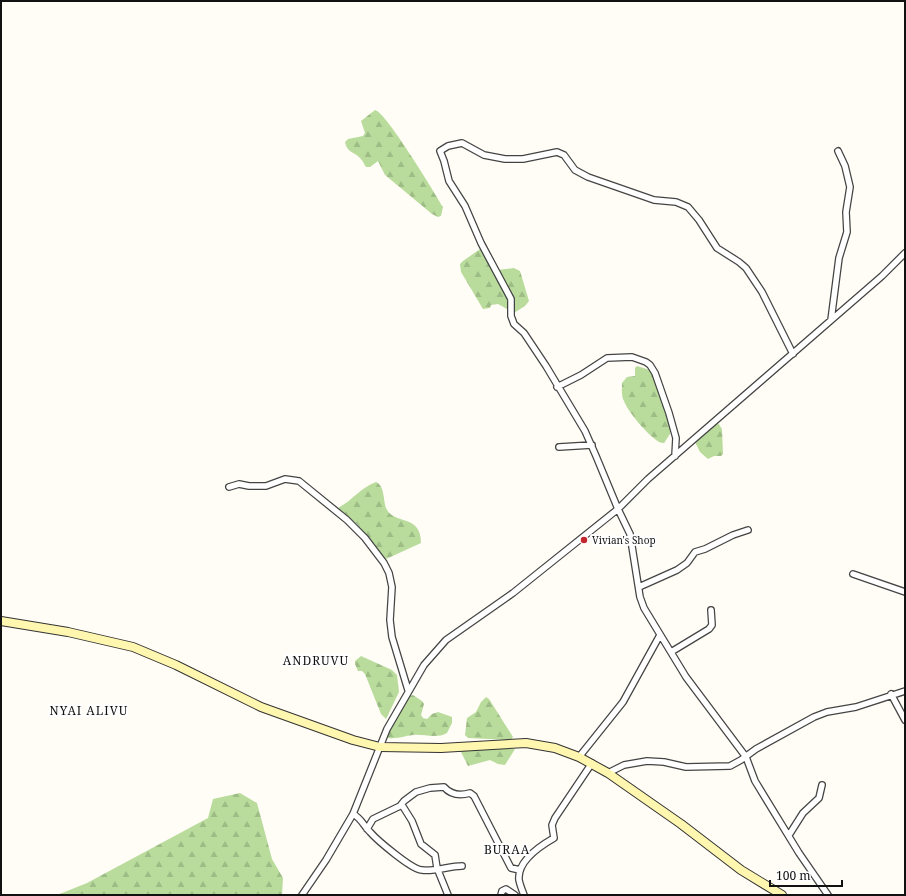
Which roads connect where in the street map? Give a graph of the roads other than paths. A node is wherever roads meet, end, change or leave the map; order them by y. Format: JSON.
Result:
{"nodes":[{"id":1,"x":838,"y":151,"type":"dead end"},
{"id":2,"x":905,"y":252,"type":"edge"},
{"id":3,"x":831,"y":320,"type":"junction"},
{"id":4,"x":793,"y":354,"type":"junction"},
{"id":5,"x":557,"y":387,"type":"junction"},
{"id":6,"x":592,"y":445,"type":"junction"},
{"id":7,"x":559,"y":447,"type":"dead end"},
{"id":8,"x":676,"y":456,"type":"junction"},
{"id":9,"x":229,"y":486,"type":"dead end"},
{"id":10,"x":618,"y":509,"type":"junction"},
{"id":11,"x":748,"y":530,"type":"dead end"},
{"id":12,"x":853,"y":574,"type":"dead end"},
{"id":13,"x":639,"y":587,"type":"junction"},
{"id":14,"x":905,"y":592,"type":"edge"},
{"id":15,"x":711,"y":610,"type":"dead end"},
{"id":16,"x":1,"y":621,"type":"edge"},
{"id":17,"x":660,"y":635,"type":"junction"},
{"id":18,"x":671,"y":652,"type":"junction"},
{"id":19,"x":408,"y":690,"type":"junction"},
{"id":20,"x":905,"y":691,"type":"edge"},
{"id":21,"x":891,"y":694,"type":"junction"},
{"id":22,"x":905,"y":720,"type":"edge"},
{"id":23,"x":380,"y":747,"type":"junction"},
{"id":24,"x":579,"y":757,"type":"junction"},
{"id":25,"x":746,"y":757,"type":"junction"},
{"id":26,"x":592,"y":764,"type":"junction"},
{"id":27,"x":608,"y":772,"type":"junction"},
{"id":28,"x":822,"y":785,"type":"dead end"},
{"id":29,"x":402,"y":805,"type":"junction"},
{"id":30,"x":353,"y":814,"type":"junction"},
{"id":31,"x":367,"y":829,"type":"junction"},
{"id":32,"x":789,"y":835,"type":"junction"},
{"id":33,"x":462,"y":866,"type":"dead end"},
{"id":34,"x":437,"y":868,"type":"junction"},
{"id":35,"x":520,"y":870,"type":"junction"},
{"id":36,"x":302,"y":895,"type":"edge"},
{"id":37,"x":448,"y":895,"type":"edge"},
{"id":38,"x":501,"y":895,"type":"edge"},
{"id":39,"x":515,"y":895,"type":"edge"},
{"id":40,"x":524,"y":895,"type":"edge"},
{"id":41,"x":782,"y":895,"type":"edge"},
{"id":42,"x":828,"y":895,"type":"edge"}],
"edges":[{"from":1,"to":3,"type":"street"},
{"from":2,"to":3,"type":"street"},
{"from":3,"to":4,"type":"street"},
{"from":4,"to":5,"type":"street"},
{"from":4,"to":8,"type":"street"},
{"from":5,"to":6,"type":"street"},
{"from":5,"to":8,"type":"street"},
{"from":6,"to":7,"type":"street"},
{"from":6,"to":10,"type":"street"},
{"from":8,"to":10,"type":"street"},
{"from":9,"to":19,"type":"street"},
{"from":10,"to":13,"type":"street"},
{"from":10,"to":19,"type":"street"},
{"from":11,"to":13,"type":"street"},
{"from":12,"to":14,"type":"street"},
{"from":13,"to":17,"type":"street"},
{"from":15,"to":18,"type":"street"},
{"from":16,"to":23,"type":"street"},
{"from":17,"to":18,"type":"street"},
{"from":17,"to":24,"type":"street"},
{"from":18,"to":25,"type":"street"},
{"from":19,"to":23,"type":"street"},
{"from":20,"to":21,"type":"street"},
{"from":21,"to":22,"type":"street"},
{"from":21,"to":25,"type":"street"},
{"from":23,"to":24,"type":"street"},
{"from":23,"to":30,"type":"street"},
{"from":24,"to":26,"type":"street"},
{"from":25,"to":27,"type":"street"},
{"from":25,"to":32,"type":"street"},
{"from":26,"to":27,"type":"street"},
{"from":26,"to":35,"type":"street"},
{"from":27,"to":41,"type":"street"},
{"from":28,"to":32,"type":"street"},
{"from":29,"to":31,"type":"street"},
{"from":29,"to":34,"type":"street"},
{"from":29,"to":35,"type":"street"},
{"from":30,"to":31,"type":"street"},
{"from":30,"to":36,"type":"street"},
{"from":31,"to":34,"type":"street"},
{"from":32,"to":42,"type":"street"},
{"from":33,"to":34,"type":"street"},
{"from":34,"to":37,"type":"street"},
{"from":35,"to":40,"type":"street"},
{"from":38,"to":39,"type":"street"}]}
